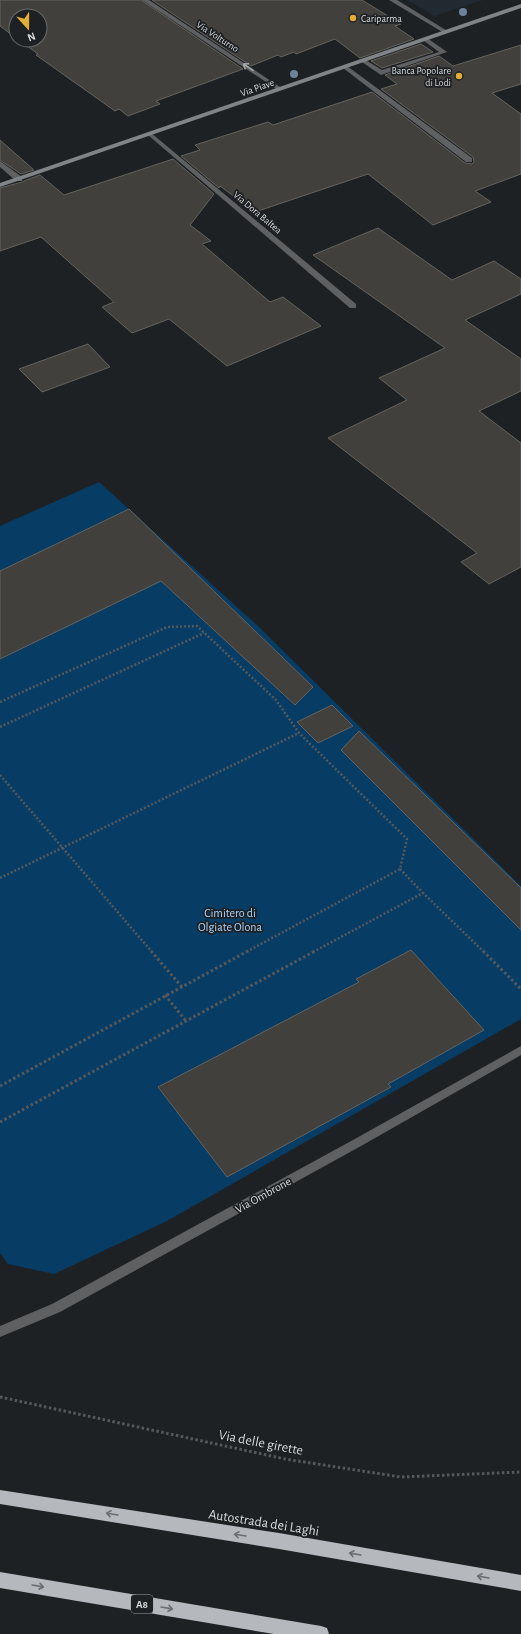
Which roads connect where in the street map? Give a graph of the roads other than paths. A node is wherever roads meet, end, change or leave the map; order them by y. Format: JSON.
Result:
{"nodes":[{"id":1,"x":145,"y":0,"type":"edge"},
{"id":2,"x":392,"y":0,"type":"edge"},
{"id":3,"x":521,"y":6,"type":"edge"},
{"id":4,"x":446,"y":32,"type":"junction"},
{"id":5,"x":425,"y":39,"type":"junction"},
{"id":6,"x":362,"y":60,"type":"junction"},
{"id":7,"x":345,"y":67,"type":"junction"},
{"id":8,"x":280,"y":89,"type":"junction"},
{"id":9,"x":150,"y":134,"type":"junction"},
{"id":10,"x":469,"y":160,"type":"dead end"},
{"id":11,"x":0,"y":163,"type":"edge"},
{"id":12,"x":19,"y":179,"type":"junction"},
{"id":13,"x":0,"y":185,"type":"edge"},
{"id":14,"x":354,"y":306,"type":"dead end"},
{"id":15,"x":521,"y":1050,"type":"edge"},
{"id":16,"x":0,"y":1332,"type":"edge"},
{"id":17,"x":0,"y":1497,"type":"edge"},
{"id":18,"x":0,"y":1580,"type":"edge"},
{"id":19,"x":521,"y":1583,"type":"edge"},
{"id":20,"x":321,"y":1634,"type":"edge"}],
"edges":[{"from":8,"to":1,"type":"street","name":"Via Volturno","one_way":true},
{"from":2,"to":4,"type":"street"},
{"from":3,"to":4,"type":"street","name":"Via Piave"},
{"from":4,"to":5,"type":"street","name":"Via Piave"},
{"from":5,"to":6,"type":"street","name":"Via Piave"},
{"from":5,"to":6,"type":"street"},
{"from":6,"to":7,"type":"street","name":"Via Piave"},
{"from":7,"to":8,"type":"street","name":"Via Piave"},
{"from":7,"to":10,"type":"street"},
{"from":8,"to":9,"type":"street","name":"Via Piave"},
{"from":9,"to":12,"type":"street","name":"Via Piave"},
{"from":9,"to":14,"type":"street","name":"Via Dora Baltea"},
{"from":11,"to":12,"type":"street"},
{"from":12,"to":13,"type":"street","name":"Via Piave"},
{"from":15,"to":16,"type":"street","name":"Via Ombrone"},
{"from":19,"to":17,"type":"highway","name":"Autostrada dei Laghi","one_way":true},
{"from":18,"to":20,"type":"highway","number":"A8","one_way":true}]}
